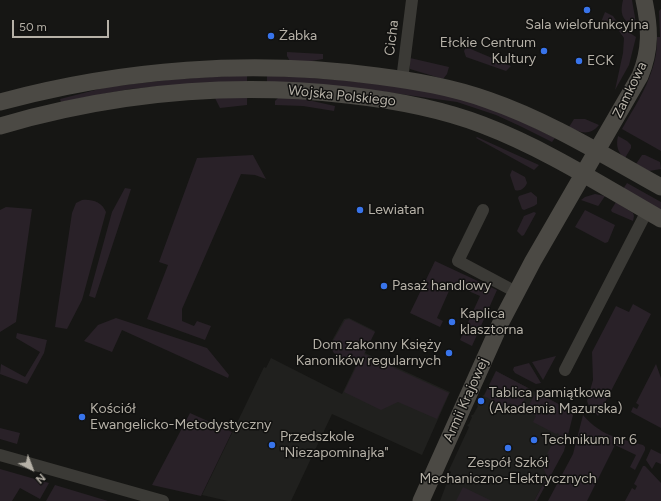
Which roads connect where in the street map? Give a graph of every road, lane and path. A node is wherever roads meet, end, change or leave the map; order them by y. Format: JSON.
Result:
{"nodes":[{"id":1,"x":412,"y":0,"type":"edge"},
{"id":2,"x":644,"y":0,"type":"edge"},
{"id":3,"x":402,"y":80,"type":"junction"},
{"id":4,"x":0,"y":102,"type":"edge"},
{"id":5,"x":0,"y":126,"type":"edge"},
{"id":6,"x":596,"y":152,"type":"junction"},
{"id":7,"x":583,"y":174,"type":"junction"},
{"id":8,"x":661,"y":187,"type":"edge"},
{"id":9,"x":483,"y":210,"type":"dead end"},
{"id":10,"x":654,"y":215,"type":"edge"},
{"id":11,"x":516,"y":292,"type":"junction"},
{"id":12,"x":565,"y":370,"type":"dead end"},
{"id":13,"x":0,"y":455,"type":"edge"},
{"id":14,"x":163,"y":501,"type":"edge"},
{"id":15,"x":421,"y":501,"type":"edge"}],
"edges":[{"from":1,"to":3,"type":"street","name":"Cicha"},
{"from":2,"to":6,"type":"street","name":"Zamkowa"},
{"from":3,"to":4,"type":"street","name":"Wojska Polskiego"},
{"from":3,"to":6,"type":"street","name":"Wojska Polskiego"},
{"from":5,"to":7,"type":"street","name":"Wojska Polskiego"},
{"from":6,"to":7,"type":"street","name":"Zamkowa"},
{"from":6,"to":8,"type":"street","name":"Wojska Polskiego"},
{"from":7,"to":10,"type":"street","name":"Wojska Polskiego"},
{"from":7,"to":11,"type":"street","name":"Armii Krajowej"},
{"from":9,"to":11,"type":"street"},
{"from":10,"to":12,"type":"street"},
{"from":11,"to":15,"type":"street","name":"Armii Krajowej"},
{"from":13,"to":14,"type":"street"}]}
